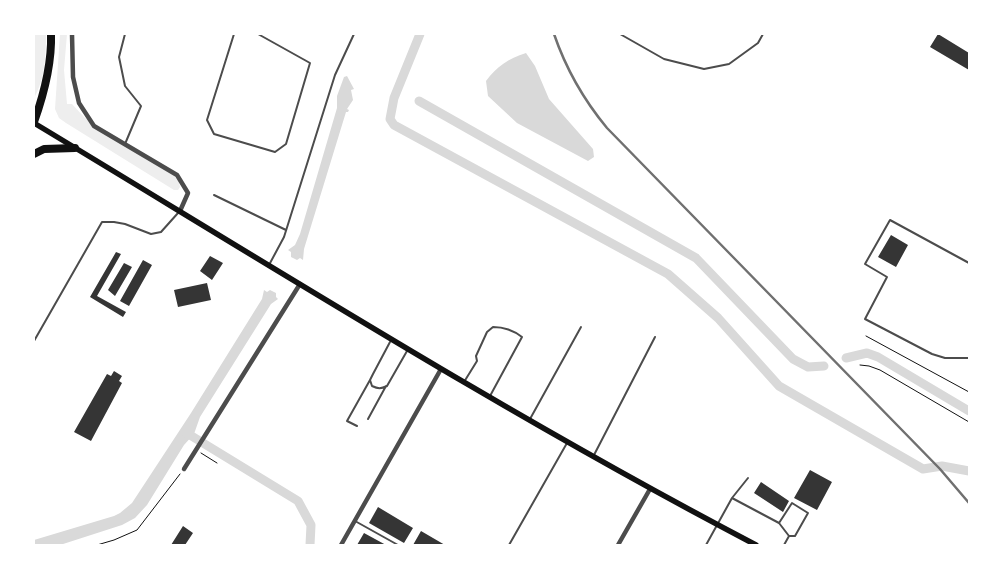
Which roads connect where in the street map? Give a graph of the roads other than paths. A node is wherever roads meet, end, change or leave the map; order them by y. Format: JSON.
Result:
{"nodes":[{"id":1,"x":51,"y":34,"type":"edge"},
{"id":2,"x":72,"y":34,"type":"edge"},
{"id":3,"x":125,"y":34,"type":"edge"},
{"id":4,"x":234,"y":34,"type":"edge"},
{"id":5,"x":258,"y":34,"type":"edge"},
{"id":6,"x":354,"y":34,"type":"edge"},
{"id":7,"x":620,"y":34,"type":"edge"},
{"id":8,"x":763,"y":34,"type":"edge"},
{"id":9,"x":34,"y":123,"type":"edge"},
{"id":10,"x":125,"y":144,"type":"junction"},
{"id":11,"x":75,"y":148,"type":"junction"},
{"id":12,"x":34,"y":154,"type":"edge"},
{"id":13,"x":214,"y":195,"type":"dead end"},
{"id":14,"x":180,"y":211,"type":"junction"},
{"id":15,"x":286,"y":230,"type":"junction"},
{"id":16,"x":969,"y":263,"type":"edge"},
{"id":17,"x":268,"y":264,"type":"junction"},
{"id":18,"x":300,"y":284,"type":"junction"},
{"id":19,"x":580,"y":328,"type":"dead end"},
{"id":20,"x":655,"y":338,"type":"dead end"},
{"id":21,"x":34,"y":340,"type":"edge"},
{"id":22,"x":392,"y":340,"type":"junction"},
{"id":23,"x":408,"y":350,"type":"junction"},
{"id":24,"x":969,"y":358,"type":"edge"},
{"id":25,"x":441,"y":369,"type":"junction"},
{"id":26,"x":370,"y":380,"type":"junction"},
{"id":27,"x":464,"y":383,"type":"junction"},
{"id":28,"x":387,"y":386,"type":"junction"},
{"id":29,"x":489,"y":398,"type":"junction"},
{"id":30,"x":368,"y":419,"type":"dead end"},
{"id":31,"x":529,"y":421,"type":"junction"},
{"id":32,"x":357,"y":426,"type":"dead end"},
{"id":33,"x":567,"y":443,"type":"junction"},
{"id":34,"x":593,"y":458,"type":"junction"},
{"id":35,"x":184,"y":469,"type":"road end"},
{"id":36,"x":748,"y":478,"type":"dead end"},
{"id":37,"x":650,"y":489,"type":"junction"},
{"id":38,"x":732,"y":498,"type":"junction"},
{"id":39,"x":355,"y":521,"type":"junction"},
{"id":40,"x":779,"y":524,"type":"junction"},
{"id":41,"x":717,"y":525,"type":"junction"},
{"id":42,"x":789,"y":536,"type":"junction"},
{"id":43,"x":341,"y":545,"type":"edge"},
{"id":44,"x":398,"y":545,"type":"edge"},
{"id":45,"x":509,"y":545,"type":"edge"},
{"id":46,"x":618,"y":545,"type":"edge"},
{"id":47,"x":706,"y":545,"type":"edge"},
{"id":48,"x":756,"y":545,"type":"edge"},
{"id":49,"x":784,"y":545,"type":"edge"}],
"edges":[{"from":1,"to":9,"type":"highway"},
{"from":2,"to":10,"type":"street"},
{"from":3,"to":10,"type":"lane"},
{"from":4,"to":5,"type":"lane"},
{"from":6,"to":15,"type":"lane"},
{"from":7,"to":8,"type":"lane"},
{"from":9,"to":11,"type":"main road"},
{"from":10,"to":14,"type":"street"},
{"from":11,"to":12,"type":"highway"},
{"from":11,"to":14,"type":"main road"},
{"from":13,"to":15,"type":"lane"},
{"from":14,"to":17,"type":"main road"},
{"from":14,"to":21,"type":"lane"},
{"from":15,"to":17,"type":"lane"},
{"from":16,"to":24,"type":"lane"},
{"from":17,"to":18,"type":"main road"},
{"from":18,"to":22,"type":"main road"},
{"from":18,"to":35,"type":"street"},
{"from":19,"to":31,"type":"lane"},
{"from":20,"to":34,"type":"lane"},
{"from":22,"to":23,"type":"main road"},
{"from":22,"to":26,"type":"lane"},
{"from":23,"to":25,"type":"main road"},
{"from":23,"to":28,"type":"lane"},
{"from":25,"to":27,"type":"main road"},
{"from":25,"to":39,"type":"street"},
{"from":26,"to":28,"type":"lane"},
{"from":26,"to":32,"type":"lane"},
{"from":27,"to":29,"type":"main road"},
{"from":27,"to":29,"type":"lane"},
{"from":28,"to":30,"type":"lane"},
{"from":29,"to":31,"type":"main road"},
{"from":31,"to":33,"type":"main road"},
{"from":33,"to":34,"type":"main road"},
{"from":33,"to":45,"type":"lane"},
{"from":34,"to":37,"type":"main road"},
{"from":36,"to":38,"type":"lane"},
{"from":37,"to":41,"type":"main road"},
{"from":37,"to":46,"type":"street"},
{"from":38,"to":40,"type":"lane"},
{"from":38,"to":41,"type":"lane"},
{"from":39,"to":43,"type":"street"},
{"from":39,"to":44,"type":"lane"},
{"from":40,"to":42,"type":"lane"},
{"from":40,"to":42,"type":"lane"},
{"from":41,"to":47,"type":"lane"},
{"from":41,"to":48,"type":"main road"},
{"from":42,"to":49,"type":"lane"}]}
